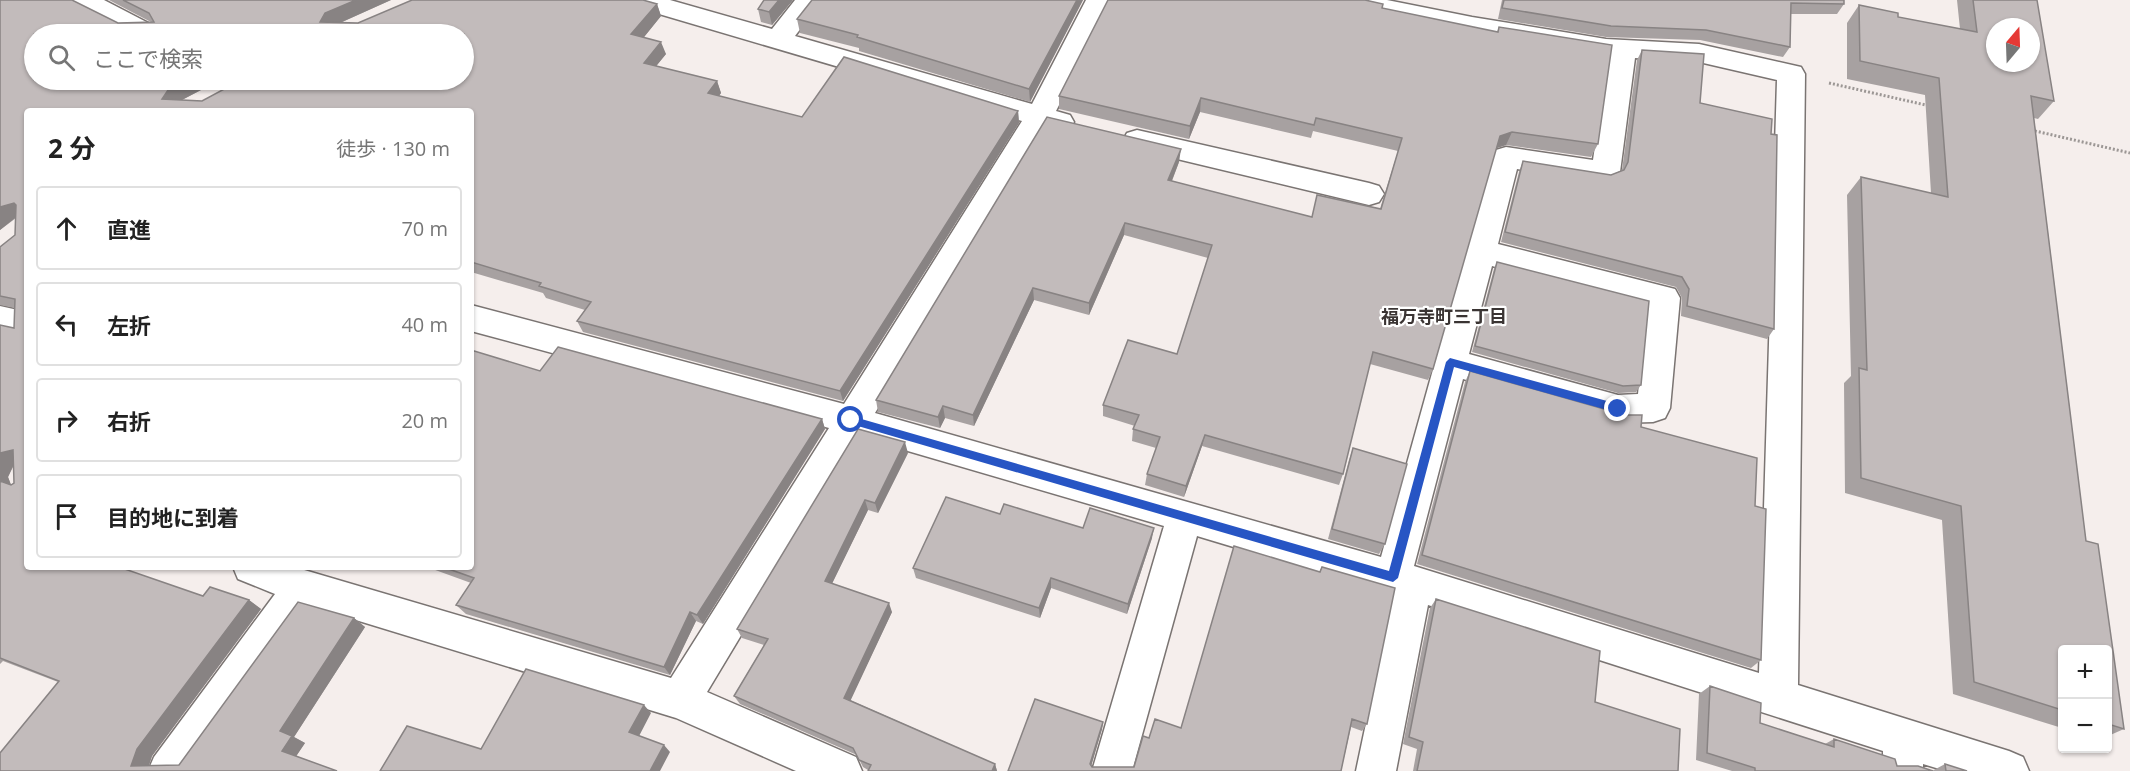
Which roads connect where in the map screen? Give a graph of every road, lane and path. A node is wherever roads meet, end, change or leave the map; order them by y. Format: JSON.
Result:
{"nodes":[{"id":1,"x":84,"y":0,"type":"edge"},
{"id":2,"x":641,"y":0,"type":"edge"},
{"id":3,"x":809,"y":0,"type":"edge"},
{"id":4,"x":1099,"y":0,"type":"edge"},
{"id":5,"x":1346,"y":0,"type":"edge"},
{"id":6,"x":1388,"y":5,"type":"edge"},
{"id":7,"x":130,"y":24,"type":"edge"},
{"id":8,"x":779,"y":38,"type":"junction"},
{"id":9,"x":1623,"y":49,"type":"junction"},
{"id":10,"x":1791,"y":74,"type":"junction"},
{"id":11,"x":1938,"y":108,"type":"edge"},
{"id":12,"x":1039,"y":117,"type":"junction"},
{"id":13,"x":2028,"y":129,"type":"edge"},
{"id":14,"x":2130,"y":153,"type":"edge"},
{"id":15,"x":1369,"y":194,"type":"dead end"},
{"id":16,"x":1481,"y":251,"type":"junction"},
{"id":17,"x":0,"y":319,"type":"edge"},
{"id":18,"x":474,"y":319,"type":"edge"},
{"id":19,"x":24,"y":323,"type":"edge"},
{"id":20,"x":1450,"y":362,"type":"junction"},
{"id":21,"x":851,"y":420,"type":"junction"},
{"id":22,"x":1185,"y":516,"type":"junction"},
{"id":23,"x":259,"y":570,"type":"edge"},
{"id":24,"x":1403,"y":580,"type":"junction"},
{"id":25,"x":302,"y":587,"type":"junction"},
{"id":26,"x":1778,"y":696,"type":"junction"},
{"id":27,"x":680,"y":700,"type":"junction"},
{"id":28,"x":1903,"y":754,"type":"edge"},
{"id":29,"x":168,"y":771,"type":"edge"},
{"id":30,"x":842,"y":771,"type":"edge"},
{"id":31,"x":1112,"y":771,"type":"edge"},
{"id":32,"x":1376,"y":771,"type":"edge"},
{"id":33,"x":2009,"y":771,"type":"edge"}],
"edges":[{"from":1,"to":7,"type":"street"},
{"from":2,"to":8,"type":"street"},
{"from":3,"to":8,"type":"street"},
{"from":4,"to":12,"type":"street"},
{"from":5,"to":6,"type":"street"},
{"from":6,"to":9,"type":"street"},
{"from":8,"to":12,"type":"street"},
{"from":9,"to":10,"type":"street"},
{"from":9,"to":16,"type":"street"},
{"from":10,"to":11,"type":"path"},
{"from":10,"to":26,"type":"street"},
{"from":12,"to":15,"type":"street"},
{"from":12,"to":21,"type":"street"},
{"from":13,"to":14,"type":"path"},
{"from":16,"to":20,"type":"street"},
{"from":16,"to":20,"type":"street"},
{"from":17,"to":19,"type":"street"},
{"from":18,"to":21,"type":"street"},
{"from":20,"to":24,"type":"street"},
{"from":21,"to":22,"type":"street"},
{"from":21,"to":27,"type":"street"},
{"from":22,"to":24,"type":"street"},
{"from":22,"to":31,"type":"street"},
{"from":23,"to":25,"type":"street"},
{"from":24,"to":26,"type":"street"},
{"from":24,"to":32,"type":"street"},
{"from":25,"to":27,"type":"street"},
{"from":25,"to":29,"type":"street"},
{"from":26,"to":28,"type":"street"},
{"from":27,"to":30,"type":"street"},
{"from":28,"to":33,"type":"street"}]}
